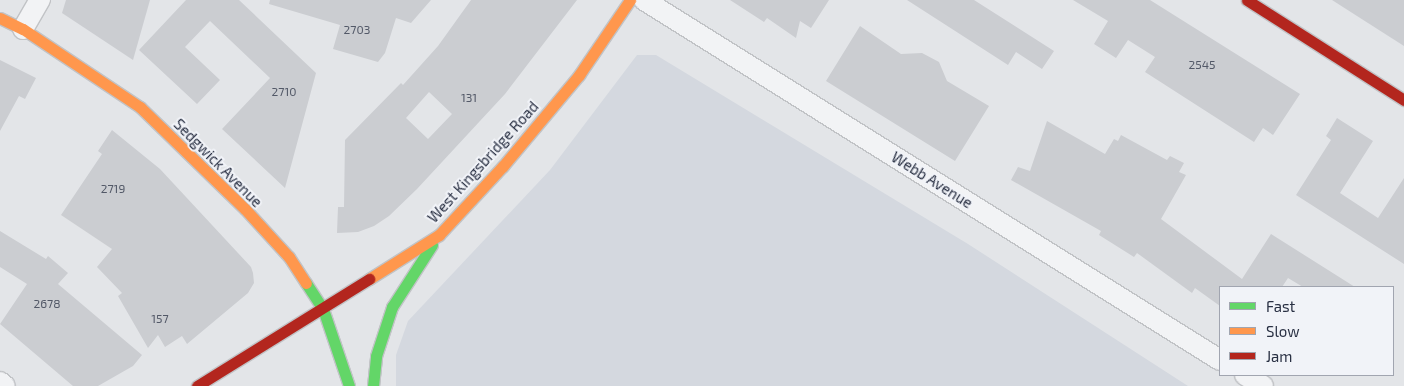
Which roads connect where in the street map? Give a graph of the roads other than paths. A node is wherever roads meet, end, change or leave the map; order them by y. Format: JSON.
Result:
{"nodes":[{"id":1,"x":40,"y":0,"type":"edge"},
{"id":2,"x":630,"y":0,"type":"edge"},
{"id":3,"x":644,"y":0,"type":"edge"},
{"id":4,"x":1247,"y":0,"type":"edge"},
{"id":5,"x":0,"y":18,"type":"edge"},
{"id":6,"x":23,"y":29,"type":"junction"},
{"id":7,"x":1404,"y":100,"type":"edge"},
{"id":8,"x":439,"y":235,"type":"junction"},
{"id":9,"x":323,"y":309,"type":"junction"},
{"id":10,"x":1219,"y":359,"type":"edge"},
{"id":11,"x":1247,"y":376,"type":"edge"},
{"id":12,"x":0,"y":382,"type":"edge"},
{"id":13,"x":5,"y":386,"type":"edge"},
{"id":14,"x":197,"y":386,"type":"edge"},
{"id":15,"x":349,"y":386,"type":"edge"},
{"id":16,"x":373,"y":386,"type":"edge"},
{"id":17,"x":1263,"y":386,"type":"edge"}],
"edges":[{"from":1,"to":6,"type":"street"},
{"from":2,"to":8,"type":"street","name":"West Kingsbridge Road"},
{"from":3,"to":10,"type":"street","name":"Webb Avenue"},
{"from":4,"to":7,"type":"street"},
{"from":5,"to":6,"type":"street","name":"Sedgwick Avenue"},
{"from":6,"to":9,"type":"street","name":"Sedgwick Avenue"},
{"from":8,"to":9,"type":"street","name":"West Kingsbridge Road"},
{"from":8,"to":16,"type":"street"},
{"from":9,"to":14,"type":"street","name":"West Kingsbridge Road"},
{"from":9,"to":15,"type":"street","name":"Sedgwick Avenue"},
{"from":11,"to":17,"type":"street"},
{"from":12,"to":13,"type":"street"}]}
